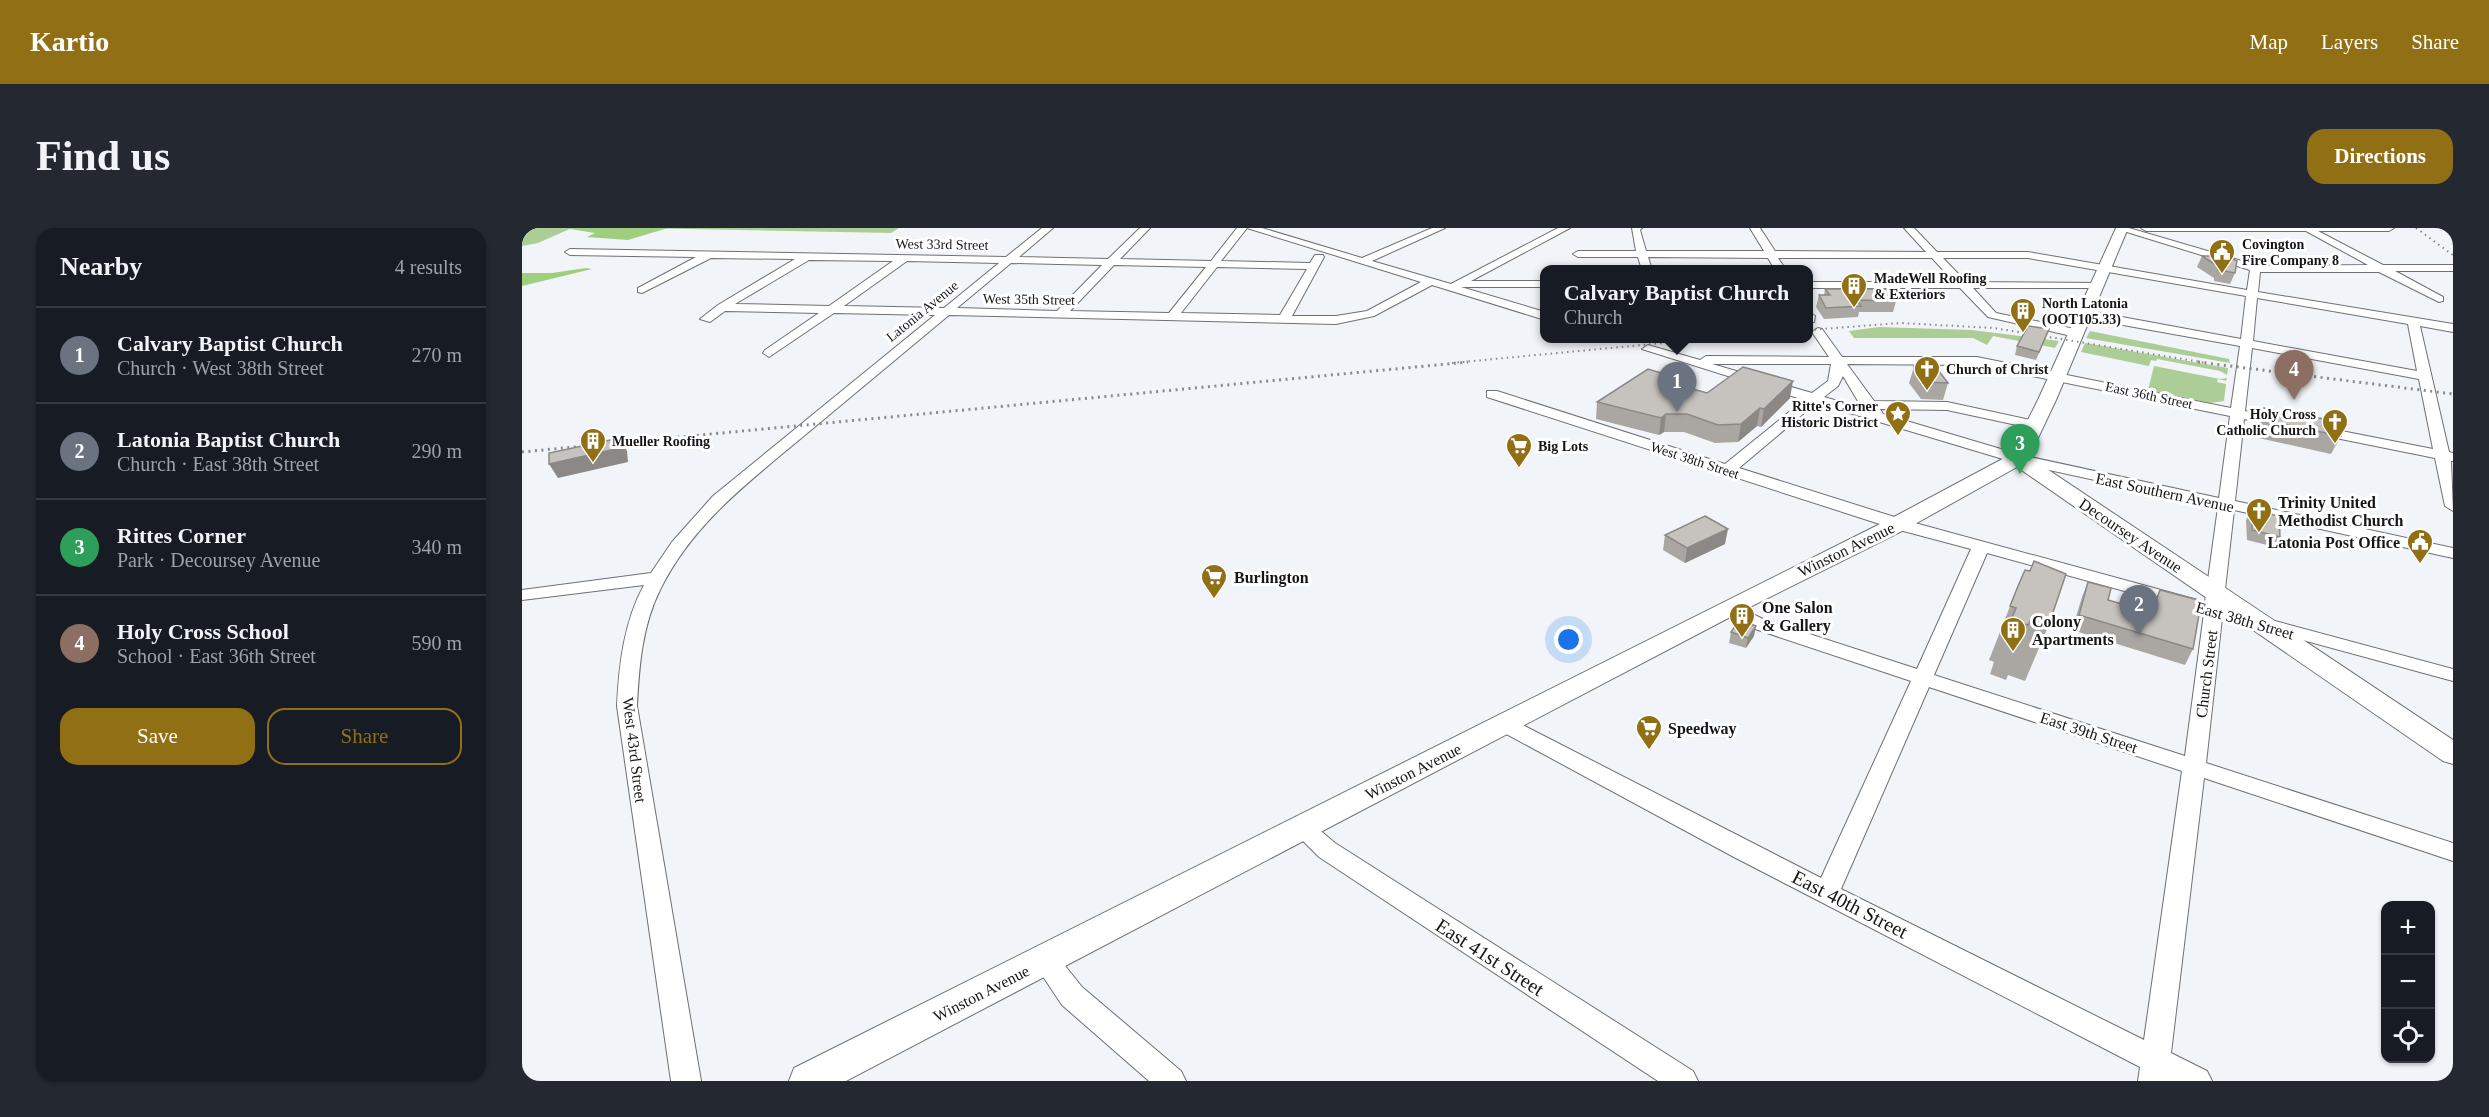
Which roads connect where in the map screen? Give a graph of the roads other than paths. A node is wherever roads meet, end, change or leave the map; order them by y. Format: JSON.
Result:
{"nodes":[{"id":1,"x":1048,"y":228,"type":"edge"},
{"id":2,"x":1145,"y":228,"type":"edge"},
{"id":3,"x":1242,"y":228,"type":"edge"},
{"id":4,"x":1252,"y":228,"type":"edge"},
{"id":5,"x":1428,"y":228,"type":"edge"},
{"id":6,"x":1440,"y":228,"type":"edge"},
{"id":7,"x":1565,"y":228,"type":"edge"},
{"id":8,"x":1636,"y":228,"type":"edge"},
{"id":9,"x":1755,"y":228,"type":"edge"},
{"id":10,"x":1909,"y":228,"type":"edge"},
{"id":11,"x":2113,"y":228,"type":"edge"},
{"id":12,"x":2122,"y":228,"type":"edge"},
{"id":13,"x":2137,"y":228,"type":"edge"},
{"id":14,"x":2146,"y":228,"type":"edge"},
{"id":15,"x":2283,"y":228,"type":"edge"},
{"id":16,"x":2306,"y":228,"type":"edge"},
{"id":17,"x":2390,"y":228,"type":"edge"},
{"id":18,"x":1298,"y":231,"type":"dead end"},
{"id":19,"x":1282,"y":237,"type":"junction"},
{"id":20,"x":1323,"y":250,"type":"junction"},
{"id":21,"x":570,"y":252,"type":"dead end"},
{"id":22,"x":710,"y":254,"type":"junction"},
{"id":23,"x":1578,"y":254,"type":"dead end"},
{"id":24,"x":1642,"y":254,"type":"junction"},
{"id":25,"x":1772,"y":254,"type":"junction"},
{"id":26,"x":1935,"y":255,"type":"junction"},
{"id":27,"x":808,"y":256,"type":"junction"},
{"id":28,"x":905,"y":258,"type":"junction"},
{"id":29,"x":1008,"y":260,"type":"junction"},
{"id":30,"x":1359,"y":260,"type":"junction"},
{"id":31,"x":1111,"y":262,"type":"junction"},
{"id":32,"x":1212,"y":264,"type":"junction"},
{"id":33,"x":1645,"y":265,"type":"edge"},
{"id":34,"x":1778,"y":265,"type":"edge"},
{"id":35,"x":1314,"y":266,"type":"junction"},
{"id":36,"x":2105,"y":268,"type":"junction"},
{"id":37,"x":2382,"y":268,"type":"junction"},
{"id":38,"x":2453,"y":268,"type":"edge"},
{"id":39,"x":2258,"y":269,"type":"junction"},
{"id":40,"x":1434,"y":283,"type":"junction"},
{"id":41,"x":1456,"y":284,"type":"junction"},
{"id":42,"x":1540,"y":284,"type":"edge"},
{"id":43,"x":1963,"y":284,"type":"junction"},
{"id":44,"x":1813,"y":285,"type":"edge"},
{"id":45,"x":2097,"y":285,"type":"junction"},
{"id":46,"x":642,"y":290,"type":"dead end"},
{"id":47,"x":2252,"y":293,"type":"junction"},
{"id":48,"x":2439,"y":299,"type":"dead end"},
{"id":49,"x":722,"y":307,"type":"junction"},
{"id":50,"x":832,"y":309,"type":"junction"},
{"id":51,"x":945,"y":312,"type":"junction"},
{"id":52,"x":1060,"y":314,"type":"junction"},
{"id":53,"x":2084,"y":314,"type":"junction"},
{"id":54,"x":1540,"y":315,"type":"edge"},
{"id":55,"x":1172,"y":317,"type":"junction"},
{"id":56,"x":706,"y":319,"type":"dead end"},
{"id":57,"x":1284,"y":320,"type":"junction"},
{"id":58,"x":2414,"y":320,"type":"junction"},
{"id":59,"x":2453,"y":328,"type":"edge"},
{"id":60,"x":1818,"y":332,"type":"dead end"},
{"id":61,"x":2076,"y":333,"type":"junction"},
{"id":62,"x":2246,"y":344,"type":"junction"},
{"id":63,"x":1648,"y":349,"type":"dead end"},
{"id":64,"x":769,"y":353,"type":"dead end"},
{"id":65,"x":1685,"y":360,"type":"junction"},
{"id":66,"x":1838,"y":360,"type":"junction"},
{"id":67,"x":2056,"y":376,"type":"junction"},
{"id":68,"x":2425,"y":376,"type":"junction"},
{"id":69,"x":1833,"y":383,"type":"junction"},
{"id":70,"x":1492,"y":394,"type":"dead end"},
{"id":71,"x":1813,"y":398,"type":"junction"},
{"id":72,"x":1863,"y":399,"type":"junction"},
{"id":73,"x":1840,"y":406,"type":"junction"},
{"id":74,"x":2236,"y":413,"type":"junction"},
{"id":75,"x":816,"y":417,"type":"joint"},
{"id":76,"x":1886,"y":420,"type":"junction"},
{"id":77,"x":2035,"y":425,"type":"junction"},
{"id":78,"x":2447,"y":456,"type":"edge"},
{"id":79,"x":2018,"y":459,"type":"junction"},
{"id":80,"x":1727,"y":470,"type":"junction"},
{"id":81,"x":2227,"y":505,"type":"junction"},
{"id":82,"x":2453,"y":507,"type":"edge"},
{"id":83,"x":1898,"y":524,"type":"junction"},
{"id":84,"x":1981,"y":547,"type":"junction"},
{"id":85,"x":2453,"y":553,"type":"edge"},
{"id":86,"x":656,"y":578,"type":"junction"},
{"id":87,"x":522,"y":595,"type":"edge"},
{"id":88,"x":2214,"y":602,"type":"junction"},
{"id":89,"x":1727,"y":609,"type":"junction"},
{"id":90,"x":2266,"y":626,"type":"junction"},
{"id":91,"x":2453,"y":675,"type":"edge"},
{"id":92,"x":1924,"y":678,"type":"junction"},
{"id":93,"x":1504,"y":724,"type":"junction"},
{"id":94,"x":2453,"y":753,"type":"edge"},
{"id":95,"x":2194,"y":767,"type":"junction"},
{"id":96,"x":1302,"y":828,"type":"junction"},
{"id":97,"x":2453,"y":852,"type":"edge"},
{"id":98,"x":1827,"y":892,"type":"junction"},
{"id":99,"x":1045,"y":960,"type":"junction"},
{"id":100,"x":2155,"y":1071,"type":"edge"},
{"id":101,"x":686,"y":1081,"type":"edge"},
{"id":102,"x":808,"y":1081,"type":"edge"},
{"id":103,"x":1171,"y":1081,"type":"edge"},
{"id":104,"x":1683,"y":1081,"type":"edge"},
{"id":105,"x":2197,"y":1081,"type":"edge"}],
"edges":[{"from":1,"to":29,"type":"street","name":"Latonia Avenue"},
{"from":2,"to":31,"type":"street"},
{"from":3,"to":32,"type":"street"},
{"from":4,"to":19,"type":"street"},
{"from":5,"to":30,"type":"street"},
{"from":6,"to":30,"type":"street"},
{"from":7,"to":41,"type":"street"},
{"from":8,"to":24,"type":"street"},
{"from":9,"to":25,"type":"street"},
{"from":10,"to":26,"type":"street"},
{"from":11,"to":12,"type":"street"},
{"from":12,"to":13,"type":"street"},
{"from":12,"to":36,"type":"main road"},
{"from":12,"to":39,"type":"street"},
{"from":14,"to":15,"type":"street"},
{"from":15,"to":16,"type":"street"},
{"from":16,"to":17,"type":"street"},
{"from":16,"to":37,"type":"street"},
{"from":18,"to":19,"type":"street"},
{"from":19,"to":20,"type":"street"},
{"from":20,"to":30,"type":"street"},
{"from":20,"to":35,"type":"street"},
{"from":21,"to":22,"type":"street","name":"West 33rd Street"},
{"from":22,"to":27,"type":"street","name":"West 33rd Street"},
{"from":22,"to":46,"type":"street"},
{"from":23,"to":24,"type":"street"},
{"from":24,"to":25,"type":"street"},
{"from":24,"to":33,"type":"street"},
{"from":25,"to":26,"type":"street"},
{"from":25,"to":34,"type":"street"},
{"from":26,"to":36,"type":"street"},
{"from":26,"to":43,"type":"street"},
{"from":27,"to":28,"type":"street","name":"West 33rd Street"},
{"from":27,"to":49,"type":"street"},
{"from":28,"to":29,"type":"street","name":"West 33rd Street"},
{"from":28,"to":50,"type":"street"},
{"from":29,"to":31,"type":"street","name":"West 33rd Street"},
{"from":29,"to":51,"type":"street","name":"Latonia Avenue"},
{"from":30,"to":40,"type":"street"},
{"from":31,"to":32,"type":"street","name":"West 33rd Street"},
{"from":31,"to":52,"type":"street"},
{"from":32,"to":35,"type":"street","name":"West 33rd Street"},
{"from":32,"to":55,"type":"street"},
{"from":35,"to":57,"type":"street"},
{"from":36,"to":45,"type":"main road"},
{"from":36,"to":47,"type":"street"},
{"from":37,"to":38,"type":"street"},
{"from":37,"to":39,"type":"street"},
{"from":37,"to":48,"type":"street"},
{"from":39,"to":47,"type":"street","name":"Church Street"},
{"from":40,"to":41,"type":"street"},
{"from":40,"to":54,"type":"street"},
{"from":40,"to":57,"type":"street","name":"West 35th Street"},
{"from":41,"to":42,"type":"street"},
{"from":43,"to":44,"type":"street"},
{"from":43,"to":45,"type":"street"},
{"from":43,"to":61,"type":"street"},
{"from":45,"to":53,"type":"main road"},
{"from":47,"to":58,"type":"street"},
{"from":47,"to":62,"type":"street","name":"Church Street"},
{"from":49,"to":50,"type":"street","name":"West 35th Street"},
{"from":49,"to":56,"type":"street"},
{"from":50,"to":51,"type":"street","name":"West 35th Street"},
{"from":50,"to":64,"type":"street"},
{"from":51,"to":52,"type":"street","name":"West 35th Street"},
{"from":51,"to":75,"type":"street","name":"Latonia Avenue"},
{"from":52,"to":55,"type":"street","name":"West 35th Street"},
{"from":53,"to":61,"type":"main road"},
{"from":53,"to":62,"type":"street"},
{"from":55,"to":57,"type":"street","name":"West 35th Street"},
{"from":58,"to":59,"type":"street"},
{"from":58,"to":68,"type":"street"},
{"from":60,"to":66,"type":"street"},
{"from":61,"to":67,"type":"main road"},
{"from":62,"to":68,"type":"street"},
{"from":62,"to":74,"type":"street","name":"Church Street"},
{"from":63,"to":65,"type":"street","name":"East Southern Avenue"},
{"from":65,"to":66,"type":"street","name":"East 36th Street"},
{"from":65,"to":71,"type":"street","name":"East Southern Avenue"},
{"from":66,"to":67,"type":"street","name":"East 36th Street"},
{"from":66,"to":69,"type":"street"},
{"from":66,"to":72,"type":"street"},
{"from":67,"to":74,"type":"street","name":"East 36th Street"},
{"from":67,"to":77,"type":"main road"},
{"from":68,"to":78,"type":"street"},
{"from":69,"to":71,"type":"street"},
{"from":69,"to":72,"type":"street"},
{"from":70,"to":80,"type":"street","name":"West 38th Street"},
{"from":71,"to":73,"type":"street","name":"East Southern Avenue"},
{"from":71,"to":80,"type":"street"},
{"from":72,"to":73,"type":"street"},
{"from":72,"to":76,"type":"street"},
{"from":72,"to":77,"type":"street"},
{"from":73,"to":76,"type":"street","name":"East Southern Avenue"},
{"from":74,"to":78,"type":"street","name":"East 36th Street"},
{"from":74,"to":81,"type":"street","name":"Church Street"},
{"from":75,"to":86,"type":"street","name":"West 43rd Street"},
{"from":76,"to":79,"type":"street","name":"East Southern Avenue"},
{"from":77,"to":79,"type":"main road"},
{"from":78,"to":82,"type":"street"},
{"from":79,"to":81,"type":"street","name":"East Southern Avenue"},
{"from":79,"to":83,"type":"main road","name":"Winston Avenue"},
{"from":79,"to":88,"type":"main road","name":"Decoursey Avenue"},
{"from":80,"to":83,"type":"street","name":"West 38th Street"},
{"from":81,"to":85,"type":"street","name":"East Southern Avenue"},
{"from":81,"to":88,"type":"street","name":"Church Street"},
{"from":83,"to":84,"type":"street","name":"East 38th Street"},
{"from":83,"to":89,"type":"main road","name":"Winston Avenue"},
{"from":84,"to":88,"type":"street","name":"East 38th Street"},
{"from":84,"to":92,"type":"street"},
{"from":86,"to":87,"type":"street"},
{"from":86,"to":101,"type":"street","name":"West 43rd Street"},
{"from":88,"to":90,"type":"main road","name":"Decoursey Avenue"},
{"from":88,"to":95,"type":"street","name":"Church Street"},
{"from":89,"to":92,"type":"street","name":"East 39th Street"},
{"from":89,"to":93,"type":"main road","name":"Winston Avenue"},
{"from":90,"to":91,"type":"street","name":"East 38th Street"},
{"from":90,"to":94,"type":"main road","name":"Decoursey Avenue"},
{"from":92,"to":95,"type":"street","name":"East 39th Street"},
{"from":92,"to":98,"type":"street"},
{"from":93,"to":96,"type":"main road","name":"Winston Avenue"},
{"from":93,"to":98,"type":"street","name":"East 40th Street"},
{"from":95,"to":97,"type":"street","name":"East 39th Street"},
{"from":95,"to":100,"type":"street","name":"Church Street"},
{"from":96,"to":99,"type":"main road","name":"Winston Avenue"},
{"from":96,"to":104,"type":"street","name":"East 41st Street"},
{"from":98,"to":100,"type":"street","name":"East 40th Street"},
{"from":99,"to":102,"type":"main road","name":"Winston Avenue"},
{"from":99,"to":103,"type":"street"},
{"from":100,"to":105,"type":"street","name":"East 40th Street"}]}
